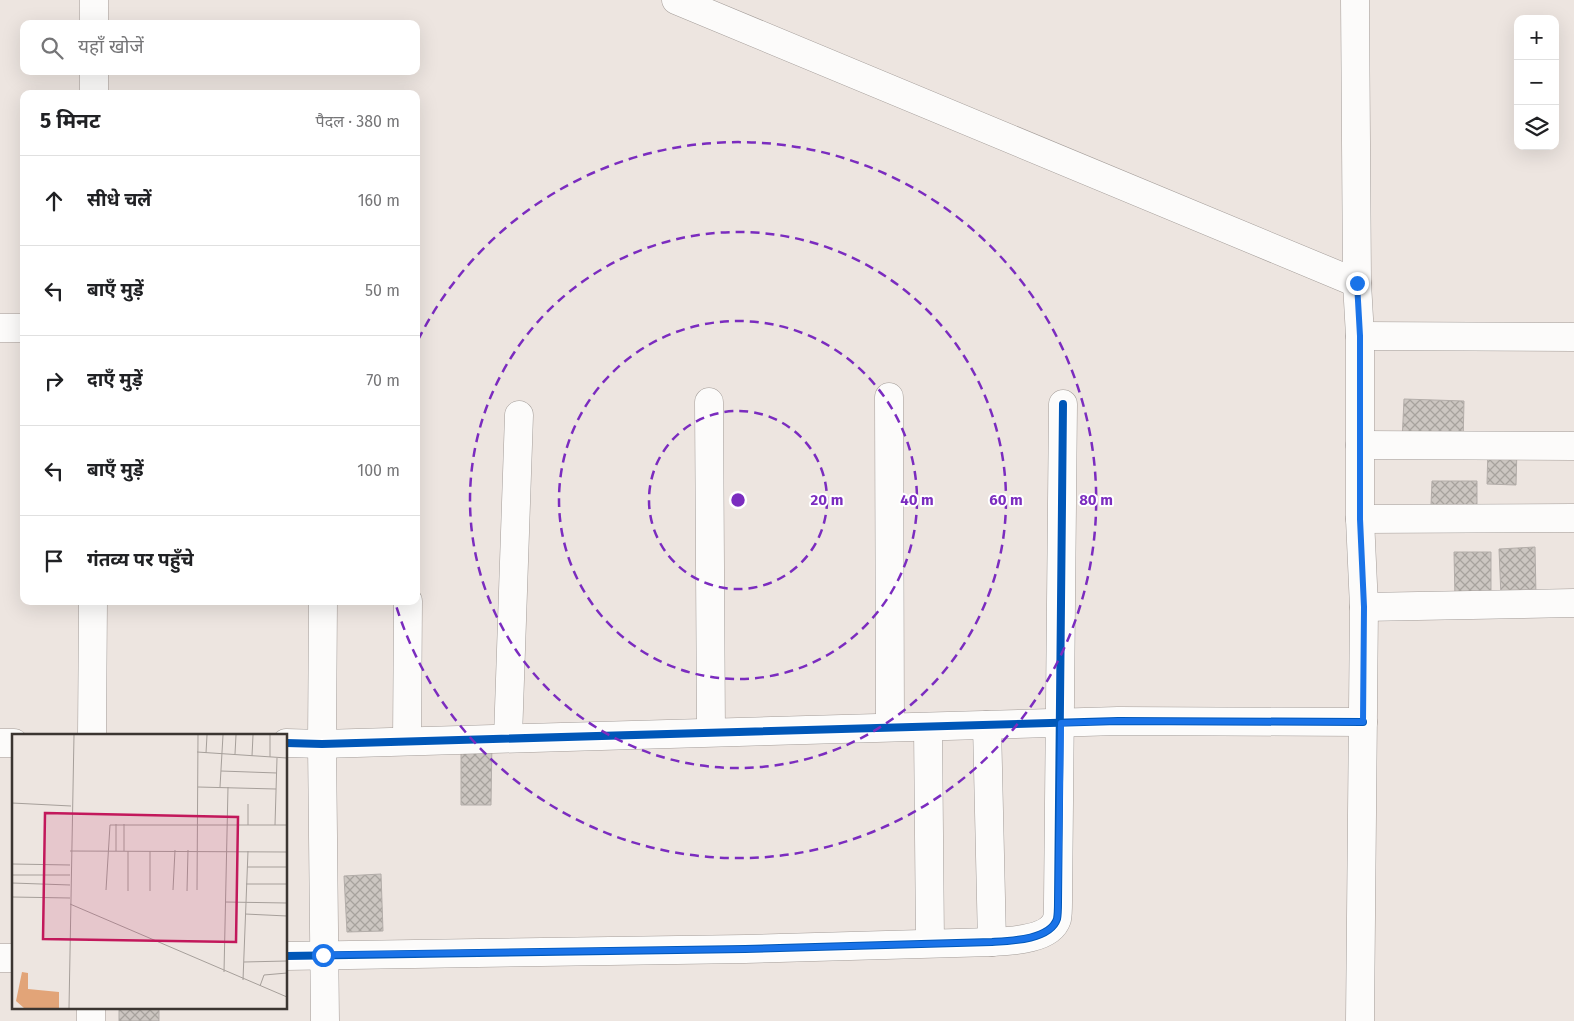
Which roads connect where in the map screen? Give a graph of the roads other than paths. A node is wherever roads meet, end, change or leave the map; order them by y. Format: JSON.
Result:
{"nodes":[{"id":1,"x":94,"y":0,"type":"edge"},
{"id":2,"x":676,"y":0,"type":"edge"},
{"id":3,"x":1356,"y":0,"type":"edge"},
{"id":4,"x":94,"y":20,"type":"edge"},
{"id":5,"x":94,"y":75,"type":"edge"},
{"id":6,"x":94,"y":90,"type":"edge"},
{"id":7,"x":1357,"y":283,"type":"junction"},
{"id":8,"x":0,"y":328,"type":"edge"},
{"id":9,"x":20,"y":328,"type":"edge"},
{"id":10,"x":1360,"y":336,"type":"junction"},
{"id":11,"x":1574,"y":337,"type":"edge"},
{"id":12,"x":889,"y":397,"type":"dead end"},
{"id":13,"x":709,"y":402,"type":"dead end"},
{"id":14,"x":1063,"y":404,"type":"dead end"},
{"id":15,"x":519,"y":415,"type":"dead end"},
{"id":16,"x":1360,"y":445,"type":"junction"},
{"id":17,"x":1574,"y":446,"type":"edge"},
{"id":18,"x":1574,"y":518,"type":"edge"},
{"id":19,"x":1360,"y":519,"type":"junction"},
{"id":20,"x":1574,"y":603,"type":"edge"},
{"id":21,"x":93,"y":605,"type":"edge"},
{"id":22,"x":323,"y":605,"type":"edge"},
{"id":23,"x":408,"y":605,"type":"edge"},
{"id":24,"x":1364,"y":607,"type":"junction"},
{"id":25,"x":1363,"y":722,"type":"junction"},
{"id":26,"x":1061,"y":723,"type":"junction"},
{"id":27,"x":987,"y":725,"type":"junction"},
{"id":28,"x":890,"y":727,"type":"junction"},
{"id":29,"x":928,"y":727,"type":"junction"},
{"id":30,"x":711,"y":732,"type":"junction"},
{"id":31,"x":92,"y":734,"type":"edge"},
{"id":32,"x":508,"y":738,"type":"junction"},
{"id":33,"x":407,"y":741,"type":"junction"},
{"id":34,"x":288,"y":743,"type":"edge"},
{"id":35,"x":322,"y":744,"type":"junction"},
{"id":36,"x":992,"y":942,"type":"junction"},
{"id":37,"x":930,"y":943,"type":"junction"},
{"id":38,"x":323,"y":955,"type":"junction"},
{"id":39,"x":288,"y":956,"type":"edge"},
{"id":40,"x":91,"y":1008,"type":"edge"},
{"id":41,"x":91,"y":1021,"type":"edge"},
{"id":42,"x":325,"y":1021,"type":"edge"},
{"id":43,"x":1360,"y":1021,"type":"edge"}],
"edges":[{"from":1,"to":4,"type":"street"},
{"from":2,"to":7,"type":"street"},
{"from":3,"to":7,"type":"street"},
{"from":5,"to":6,"type":"street"},
{"from":7,"to":10,"type":"street"},
{"from":8,"to":9,"type":"street"},
{"from":10,"to":11,"type":"street"},
{"from":10,"to":16,"type":"street"},
{"from":12,"to":28,"type":"street"},
{"from":13,"to":30,"type":"street"},
{"from":14,"to":26,"type":"street"},
{"from":15,"to":32,"type":"street"},
{"from":16,"to":17,"type":"street"},
{"from":16,"to":19,"type":"street"},
{"from":18,"to":19,"type":"street"},
{"from":19,"to":24,"type":"street"},
{"from":20,"to":24,"type":"street"},
{"from":21,"to":31,"type":"street"},
{"from":22,"to":35,"type":"street"},
{"from":23,"to":33,"type":"street"},
{"from":24,"to":25,"type":"street"},
{"from":25,"to":26,"type":"street"},
{"from":25,"to":43,"type":"street"},
{"from":26,"to":27,"type":"street"},
{"from":26,"to":36,"type":"street"},
{"from":27,"to":29,"type":"street"},
{"from":27,"to":36,"type":"street"},
{"from":28,"to":29,"type":"street"},
{"from":28,"to":30,"type":"street"},
{"from":29,"to":37,"type":"street"},
{"from":30,"to":32,"type":"street"},
{"from":32,"to":33,"type":"street"},
{"from":33,"to":35,"type":"street"},
{"from":34,"to":35,"type":"street"},
{"from":35,"to":38,"type":"street"},
{"from":36,"to":37,"type":"street"},
{"from":37,"to":38,"type":"street"},
{"from":38,"to":39,"type":"street"},
{"from":38,"to":42,"type":"street"},
{"from":40,"to":41,"type":"street"}]}
